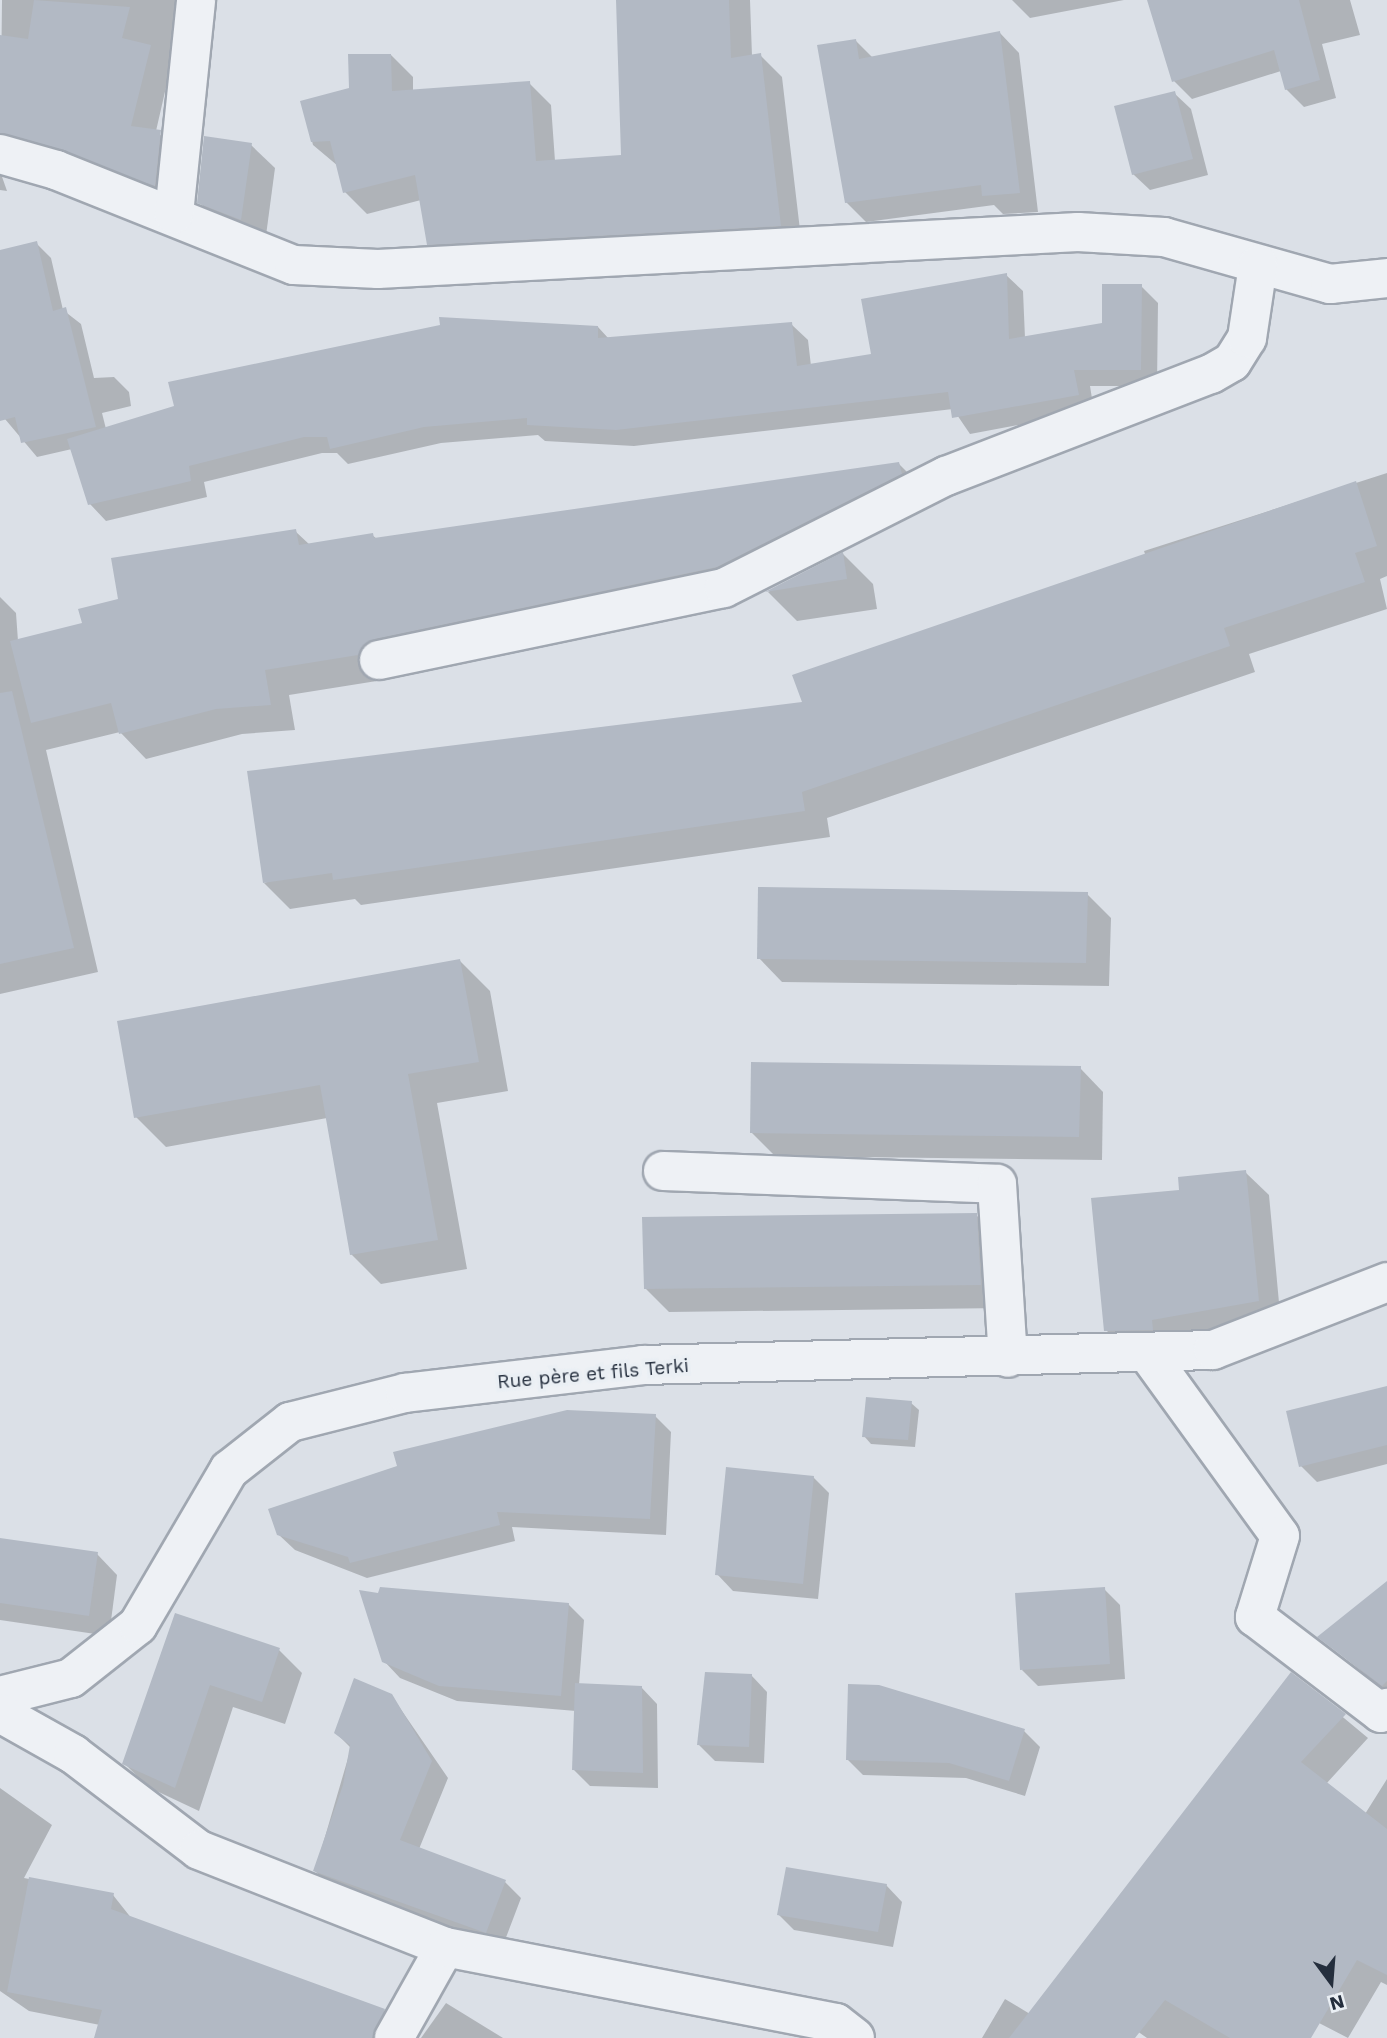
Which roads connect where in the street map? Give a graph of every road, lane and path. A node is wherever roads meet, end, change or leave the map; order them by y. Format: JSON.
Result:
{"nodes":[{"id":1,"x":196,"y":0,"type":"edge"},
{"id":2,"x":0,"y":154,"type":"edge"},
{"id":3,"x":174,"y":214,"type":"junction"},
{"id":4,"x":1258,"y":265,"type":"junction"},
{"id":5,"x":1387,"y":278,"type":"edge"},
{"id":6,"x":379,"y":660,"type":"dead end"},
{"id":7,"x":663,"y":1171,"type":"dead end"},
{"id":8,"x":1387,"y":1282,"type":"edge"},
{"id":9,"x":1149,"y":1355,"type":"junction"},
{"id":10,"x":1009,"y":1358,"type":"junction"},
{"id":11,"x":0,"y":1696,"type":"edge"},
{"id":12,"x":1387,"y":1708,"type":"edge"},
{"id":13,"x":0,"y":1713,"type":"edge"},
{"id":14,"x":445,"y":1947,"type":"junction"},
{"id":15,"x":394,"y":2038,"type":"edge"},
{"id":16,"x":855,"y":2038,"type":"edge"}],
"edges":[{"from":1,"to":3,"type":"street"},
{"from":2,"to":3,"type":"street"},
{"from":3,"to":4,"type":"street"},
{"from":4,"to":5,"type":"street"},
{"from":4,"to":6,"type":"street"},
{"from":7,"to":10,"type":"street"},
{"from":8,"to":9,"type":"street","name":"Rue père et fils Terki"},
{"from":9,"to":10,"type":"street","name":"Rue père et fils Terki"},
{"from":9,"to":12,"type":"street"},
{"from":10,"to":11,"type":"street","name":"Rue père et fils Terki"},
{"from":13,"to":14,"type":"street"},
{"from":14,"to":15,"type":"street"},
{"from":14,"to":16,"type":"street"}]}
